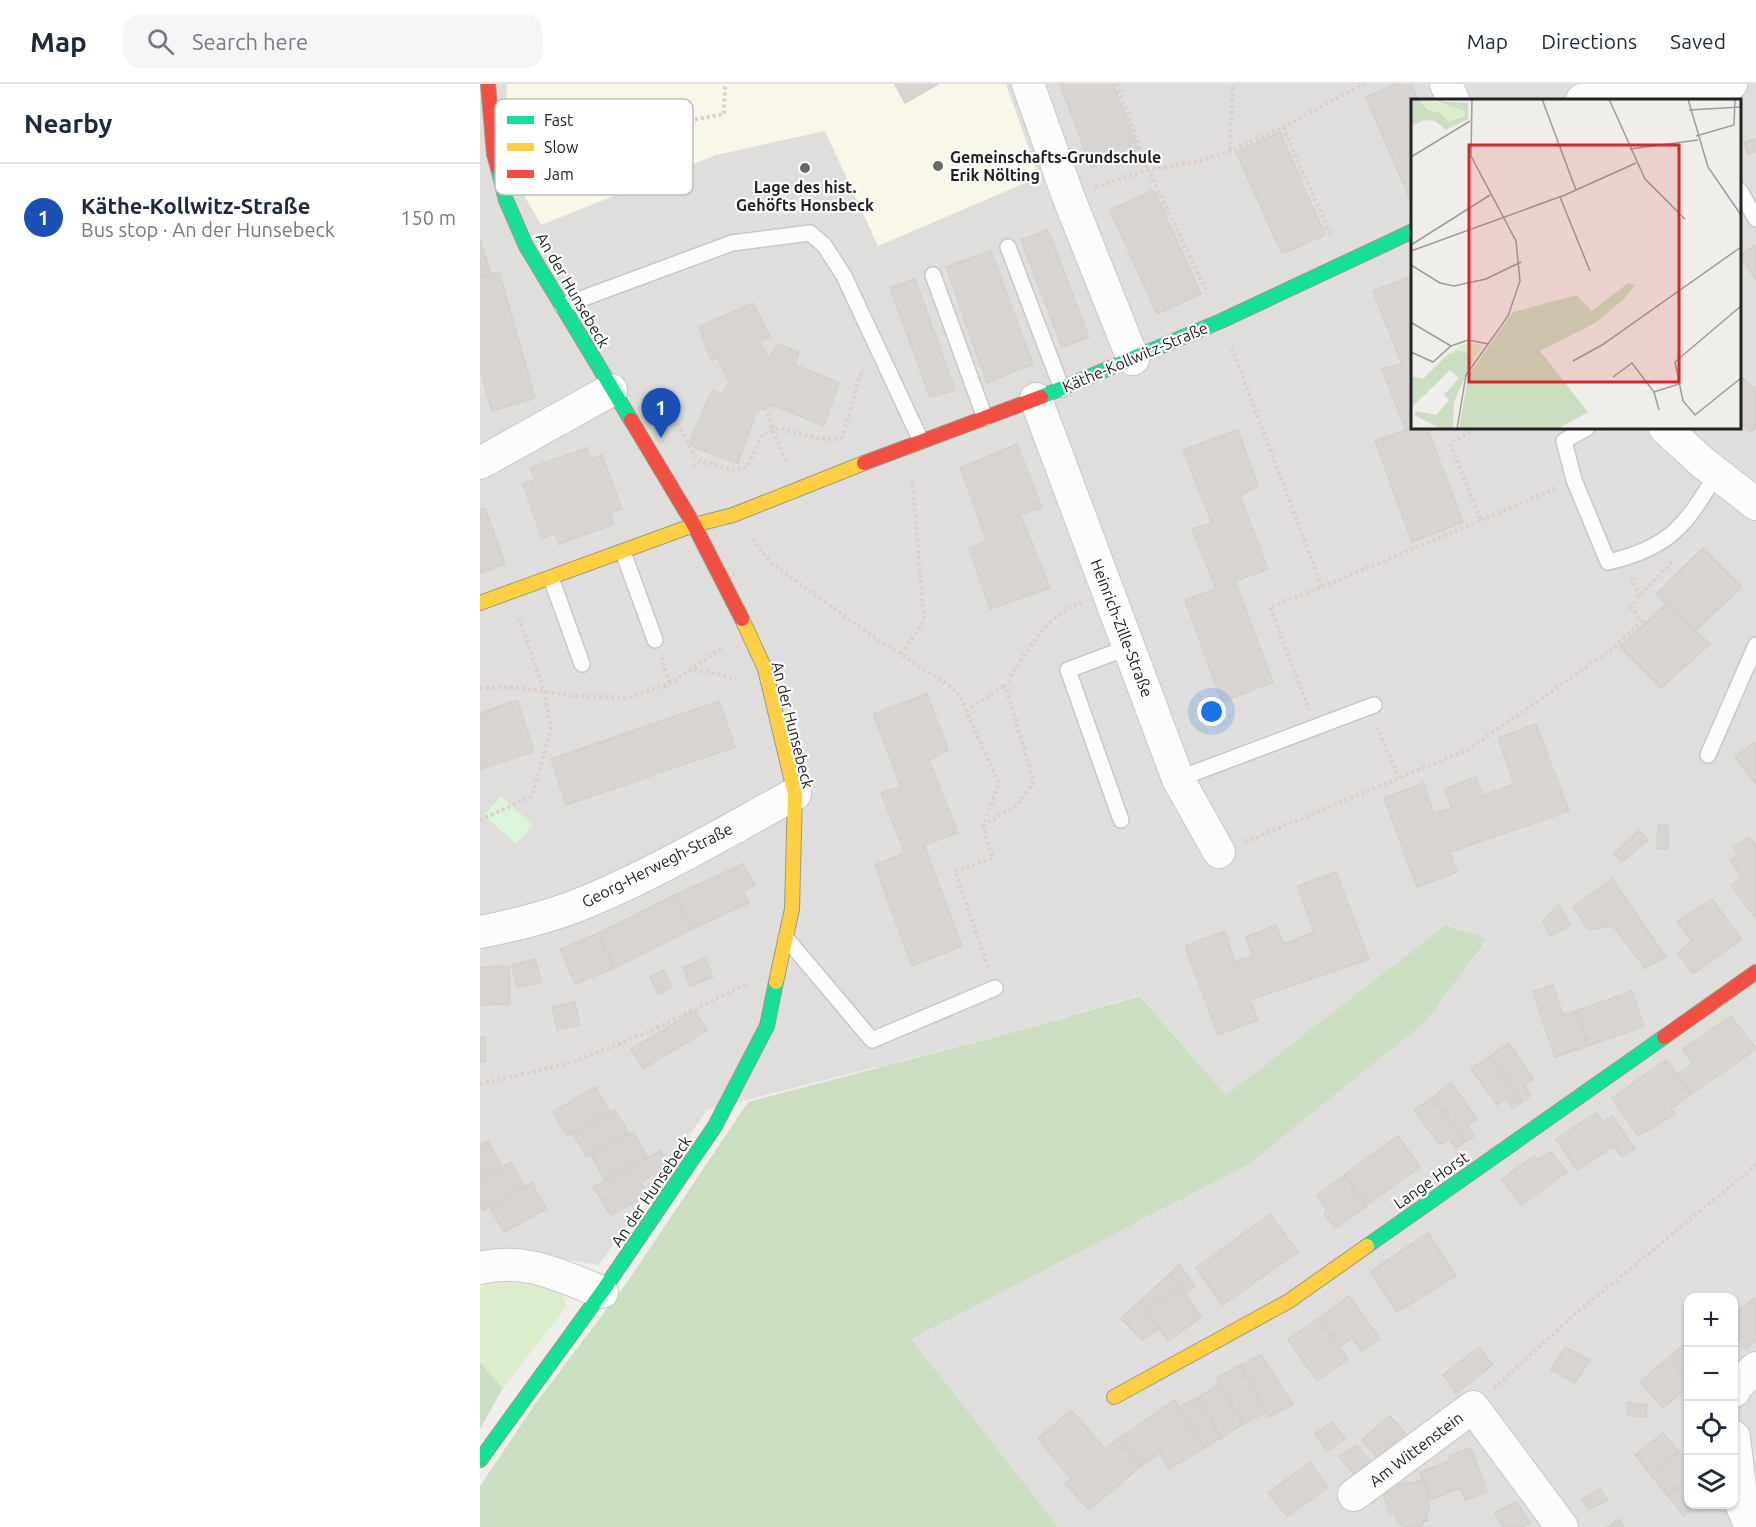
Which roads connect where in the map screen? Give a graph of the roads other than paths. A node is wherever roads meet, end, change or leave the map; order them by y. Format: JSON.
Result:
{"nodes":[{"id":1,"x":488,"y":84,"type":"edge"},
{"id":2,"x":1028,"y":84,"type":"edge"},
{"id":3,"x":1446,"y":84,"type":"edge"},
{"id":4,"x":1731,"y":84,"type":"edge"},
{"id":5,"x":1687,"y":92,"type":"edge"},
{"id":6,"x":1453,"y":99,"type":"edge"},
{"id":7,"x":1595,"y":99,"type":"edge"},
{"id":8,"x":487,"y":155,"type":"edge"},
{"id":9,"x":495,"y":174,"type":"edge"},
{"id":10,"x":1741,"y":193,"type":"edge"},
{"id":11,"x":504,"y":195,"type":"edge"},
{"id":12,"x":1756,"y":219,"type":"edge"},
{"id":13,"x":1411,"y":232,"type":"edge"},
{"id":14,"x":1008,"y":247,"type":"dead end"},
{"id":15,"x":933,"y":275,"type":"dead end"},
{"id":16,"x":562,"y":306,"type":"junction"},
{"id":17,"x":1134,"y":359,"type":"junction"},
{"id":18,"x":611,"y":390,"type":"junction"},
{"id":19,"x":1049,"y":394,"type":"junction"},
{"id":20,"x":985,"y":418,"type":"junction"},
{"id":21,"x":1583,"y":429,"type":"edge"},
{"id":22,"x":1666,"y":429,"type":"edge"},
{"id":23,"x":1561,"y":434,"type":"edge"},
{"id":24,"x":915,"y":443,"type":"junction"},
{"id":25,"x":480,"y":463,"type":"edge"},
{"id":26,"x":1717,"y":473,"type":"junction"},
{"id":27,"x":1756,"y":504,"type":"edge"},
{"id":28,"x":694,"y":525,"type":"junction"},
{"id":29,"x":623,"y":552,"type":"junction"},
{"id":30,"x":551,"y":578,"type":"junction"},
{"id":31,"x":480,"y":603,"type":"edge"},
{"id":32,"x":655,"y":640,"type":"road end"},
{"id":33,"x":1756,"y":645,"type":"edge"},
{"id":34,"x":1129,"y":647,"type":"junction"},
{"id":35,"x":582,"y":664,"type":"dead end"},
{"id":36,"x":1371,"y":706,"type":"road end"},
{"id":37,"x":1708,"y":755,"type":"dead end"},
{"id":38,"x":1178,"y":779,"type":"junction"},
{"id":39,"x":795,"y":794,"type":"junction"},
{"id":40,"x":1122,"y":820,"type":"dead end"},
{"id":41,"x":1219,"y":852,"type":"road end"},
{"id":42,"x":480,"y":932,"type":"edge"},
{"id":43,"x":786,"y":938,"type":"junction"},
{"id":44,"x":1756,"y":972,"type":"edge"},
{"id":45,"x":995,"y":988,"type":"road end"},
{"id":46,"x":480,"y":1268,"type":"edge"},
{"id":47,"x":602,"y":1293,"type":"junction"},
{"id":48,"x":1756,"y":1368,"type":"edge"},
{"id":49,"x":1738,"y":1384,"type":"edge"},
{"id":50,"x":1114,"y":1397,"type":"dead end"},
{"id":51,"x":1736,"y":1455,"type":"edge"},
{"id":52,"x":480,"y":1460,"type":"edge"},
{"id":53,"x":1354,"y":1495,"type":"dead end"},
{"id":54,"x":1562,"y":1527,"type":"edge"},
{"id":55,"x":1751,"y":1527,"type":"edge"}],
"edges":[{"from":1,"to":8,"type":"street","name":"An der Hunsebeck"},
{"from":2,"to":17,"type":"street"},
{"from":3,"to":6,"type":"street"},
{"from":4,"to":5,"type":"street"},
{"from":5,"to":7,"type":"street"},
{"from":8,"to":9,"type":"street","name":"An der Hunsebeck"},
{"from":10,"to":12,"type":"lane"},
{"from":11,"to":16,"type":"street","name":"An der Hunsebeck"},
{"from":13,"to":17,"type":"street","name":"Käthe-Kollwitz-Straße"},
{"from":14,"to":19,"type":"lane"},
{"from":15,"to":20,"type":"lane"},
{"from":16,"to":18,"type":"street","name":"An der Hunsebeck"},
{"from":16,"to":24,"type":"lane"},
{"from":17,"to":19,"type":"street","name":"Käthe-Kollwitz-Straße"},
{"from":18,"to":25,"type":"street"},
{"from":18,"to":28,"type":"street","name":"An der Hunsebeck"},
{"from":19,"to":20,"type":"street","name":"Käthe-Kollwitz-Straße"},
{"from":19,"to":34,"type":"street","name":"Heinrich-Zille-Straße"},
{"from":20,"to":24,"type":"street","name":"Käthe-Kollwitz-Straße"},
{"from":21,"to":23,"type":"lane"},
{"from":22,"to":26,"type":"street"},
{"from":23,"to":26,"type":"lane"},
{"from":24,"to":28,"type":"street","name":"Käthe-Kollwitz-Straße"},
{"from":26,"to":27,"type":"street"},
{"from":28,"to":29,"type":"street","name":"Käthe-Kollwitz-Straße"},
{"from":28,"to":39,"type":"street","name":"An der Hunsebeck"},
{"from":29,"to":30,"type":"street","name":"Käthe-Kollwitz-Straße"},
{"from":29,"to":32,"type":"lane"},
{"from":30,"to":31,"type":"street","name":"Käthe-Kollwitz-Straße"},
{"from":30,"to":35,"type":"lane"},
{"from":33,"to":37,"type":"lane"},
{"from":34,"to":38,"type":"street","name":"Heinrich-Zille-Straße"},
{"from":34,"to":40,"type":"lane"},
{"from":36,"to":38,"type":"lane"},
{"from":38,"to":41,"type":"street","name":"Heinrich-Zille-Straße"},
{"from":39,"to":42,"type":"street","name":"Georg-Herwegh-Straße"},
{"from":39,"to":43,"type":"street","name":"An der Hunsebeck"},
{"from":43,"to":45,"type":"lane"},
{"from":43,"to":47,"type":"street","name":"An der Hunsebeck"},
{"from":44,"to":50,"type":"street","name":"Lange Horst"},
{"from":46,"to":47,"type":"street"},
{"from":47,"to":52,"type":"street","name":"An der Hunsebeck"},
{"from":48,"to":49,"type":"street"},
{"from":51,"to":55,"type":"street"},
{"from":53,"to":54,"type":"street","name":"Am Wittenstein"}]}
